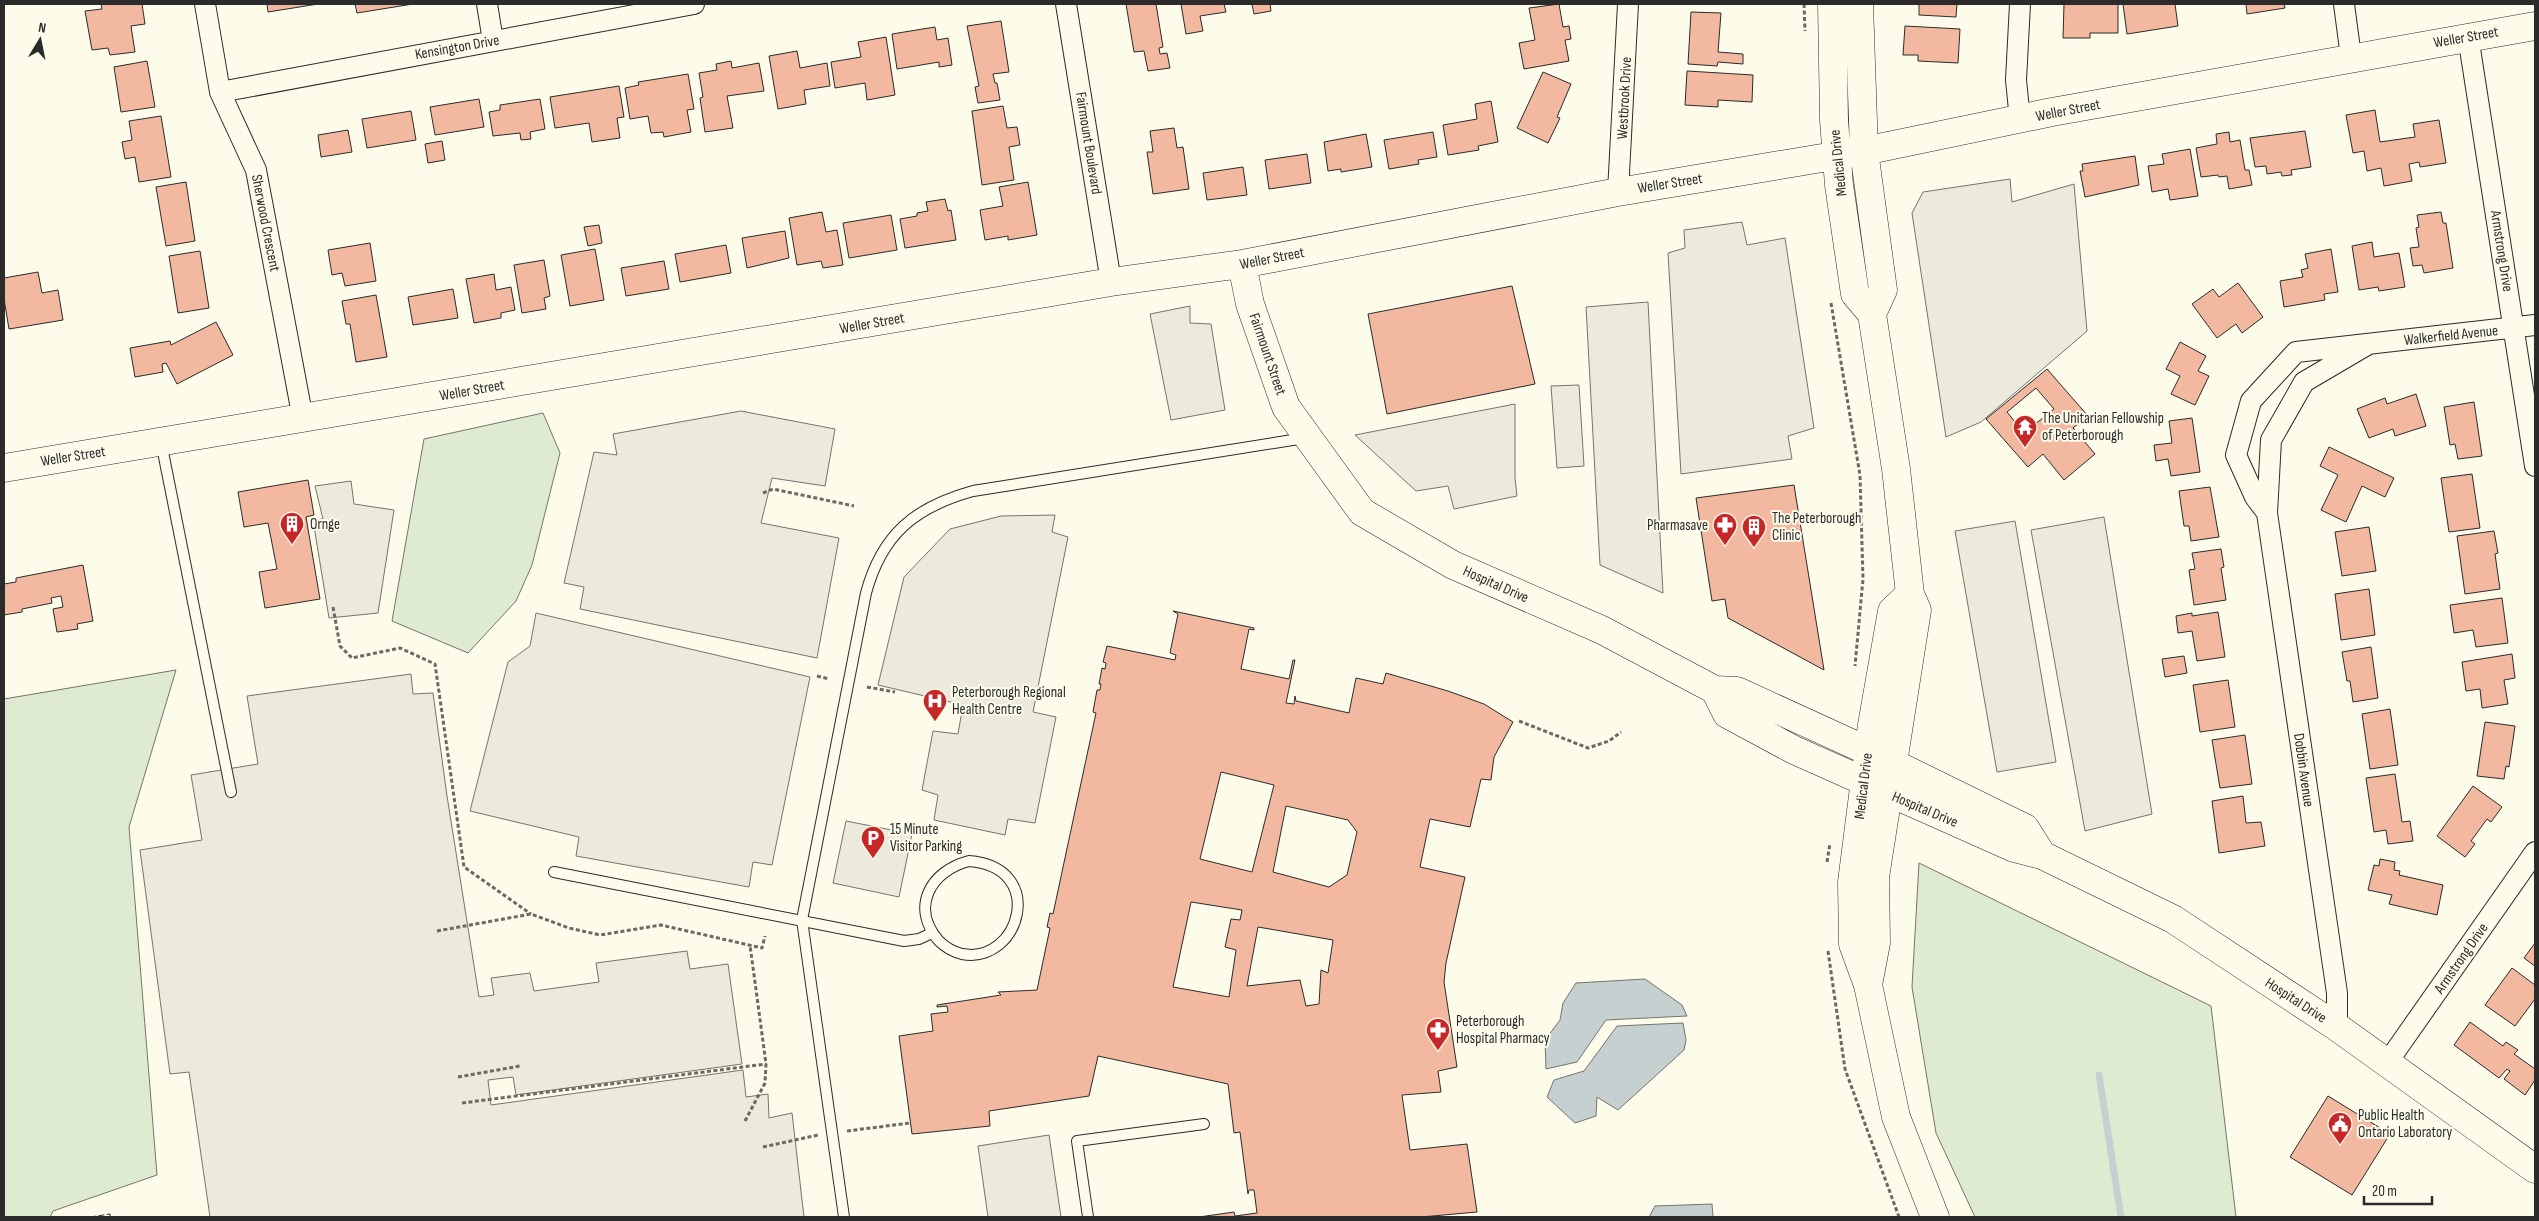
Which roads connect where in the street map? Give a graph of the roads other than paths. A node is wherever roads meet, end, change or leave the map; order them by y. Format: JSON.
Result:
{"nodes":[{"id":1,"x":205,"y":4,"type":"edge"},
{"id":2,"x":487,"y":4,"type":"edge"},
{"id":3,"x":694,"y":4,"type":"edge"},
{"id":4,"x":1066,"y":4,"type":"edge"},
{"id":5,"x":1628,"y":4,"type":"edge"},
{"id":6,"x":1832,"y":4,"type":"edge"},
{"id":7,"x":1859,"y":4,"type":"edge"},
{"id":8,"x":2020,"y":4,"type":"edge"},
{"id":9,"x":2344,"y":4,"type":"edge"},
{"id":10,"x":2535,"y":26,"type":"edge"},
{"id":11,"x":2468,"y":36,"type":"junction"},
{"id":12,"x":493,"y":41,"type":"junction"},
{"id":13,"x":2351,"y":57,"type":"junction"},
{"id":14,"x":220,"y":92,"type":"junction"},
{"id":15,"x":2020,"y":120,"type":"junction"},
{"id":16,"x":1864,"y":151,"type":"junction"},
{"id":17,"x":1836,"y":156,"type":"junction"},
{"id":18,"x":1618,"y":192,"type":"junction"},
{"id":19,"x":1242,"y":264,"type":"junction"},
{"id":20,"x":1111,"y":282,"type":"junction"},
{"id":21,"x":1872,"y":314,"type":"junction"},
{"id":22,"x":2535,"y":325,"type":"edge"},
{"id":23,"x":2515,"y":328,"type":"junction"},
{"id":24,"x":2367,"y":345,"type":"junction"},
{"id":25,"x":303,"y":419,"type":"junction"},
{"id":26,"x":1309,"y":438,"type":"junction"},
{"id":27,"x":161,"y":442,"type":"junction"},
{"id":28,"x":2535,"y":466,"type":"edge"},
{"id":29,"x":4,"y":468,"type":"edge"},
{"id":30,"x":2267,"y":513,"type":"junction"},
{"id":31,"x":1910,"y":594,"type":"junction"},
{"id":32,"x":1715,"y":690,"type":"junction"},
{"id":33,"x":1868,"y":751,"type":"junction"},
{"id":34,"x":1894,"y":764,"type":"junction"},
{"id":35,"x":1864,"y":781,"type":"junction"},
{"id":36,"x":231,"y":792,"type":"dead end"},
{"id":37,"x":1889,"y":794,"type":"junction"},
{"id":38,"x":2535,"y":852,"type":"edge"},
{"id":39,"x":2042,"y":855,"type":"junction"},
{"id":40,"x":554,"y":872,"type":"dead end"},
{"id":41,"x":802,"y":920,"type":"junction"},
{"id":42,"x":932,"y":933,"type":"junction"},
{"id":43,"x":1868,"y":985,"type":"junction"},
{"id":44,"x":2337,"y":1027,"type":"junction"},
{"id":45,"x":2387,"y":1063,"type":"junction"},
{"id":46,"x":1204,"y":1124,"type":"dead end"},
{"id":47,"x":2535,"y":1170,"type":"edge"},
{"id":48,"x":844,"y":1217,"type":"edge"},
{"id":49,"x":1088,"y":1217,"type":"edge"},
{"id":50,"x":1935,"y":1217,"type":"edge"}],
"edges":[{"from":1,"to":14,"type":"street","name":"Sherwood Crescent"},
{"from":2,"to":12,"type":"street"},
{"from":3,"to":12,"type":"street","name":"Kensington Drive"},
{"from":4,"to":20,"type":"street","name":"Fairmount Boulevard"},
{"from":5,"to":18,"type":"street","name":"Westbrook Drive"},
{"from":6,"to":17,"type":"street","name":"Medical Drive"},
{"from":7,"to":16,"type":"street","name":"Medical Drive"},
{"from":8,"to":15,"type":"street"},
{"from":9,"to":13,"type":"street"},
{"from":10,"to":11,"type":"street","name":"Weller Street"},
{"from":11,"to":13,"type":"street","name":"Weller Street"},
{"from":11,"to":23,"type":"street","name":"Armstrong Drive"},
{"from":12,"to":14,"type":"street","name":"Kensington Drive"},
{"from":13,"to":15,"type":"street","name":"Weller Street"},
{"from":14,"to":25,"type":"street","name":"Sherwood Crescent"},
{"from":15,"to":16,"type":"street","name":"Weller Street"},
{"from":16,"to":17,"type":"street","name":"Weller Street"},
{"from":16,"to":21,"type":"street","name":"Medical Drive"},
{"from":17,"to":18,"type":"street","name":"Weller Street"},
{"from":17,"to":21,"type":"street","name":"Medical Drive"},
{"from":18,"to":19,"type":"street","name":"Weller Street"},
{"from":19,"to":20,"type":"street","name":"Weller Street"},
{"from":19,"to":26,"type":"street","name":"Fairmount Street"},
{"from":20,"to":25,"type":"street","name":"Weller Street"},
{"from":21,"to":31,"type":"street","name":"Medical Drive"},
{"from":22,"to":23,"type":"street","name":"Walkerfield Avenue"},
{"from":23,"to":24,"type":"street","name":"Walkerfield Avenue"},
{"from":23,"to":28,"type":"street","name":"Armstrong Drive"},
{"from":24,"to":30,"type":"street","name":"Dobbin Avenue"},
{"from":24,"to":30,"type":"street","name":"Dobbin Avenue"},
{"from":25,"to":27,"type":"street","name":"Weller Street"},
{"from":26,"to":32,"type":"street","name":"Hospital Drive"},
{"from":26,"to":41,"type":"lane"},
{"from":27,"to":29,"type":"street","name":"Weller Street"},
{"from":27,"to":36,"type":"lane"},
{"from":30,"to":44,"type":"street","name":"Dobbin Avenue"},
{"from":31,"to":33,"type":"street","name":"Medical Drive"},
{"from":31,"to":34,"type":"street","name":"Medical Drive"},
{"from":32,"to":33,"type":"street","name":"Hospital Drive"},
{"from":32,"to":35,"type":"street","name":"Hospital Drive"},
{"from":33,"to":34,"type":"street","name":"Hospital Drive"},
{"from":33,"to":35,"type":"street","name":"Medical Drive"},
{"from":34,"to":37,"type":"street","name":"Medical Drive"},
{"from":34,"to":39,"type":"street","name":"Hospital Drive"},
{"from":35,"to":37,"type":"street","name":"Hospital Drive"},
{"from":35,"to":43,"type":"street","name":"Medical Drive"},
{"from":37,"to":39,"type":"street","name":"Hospital Drive"},
{"from":37,"to":43,"type":"street","name":"Medical Drive"},
{"from":38,"to":45,"type":"street","name":"Armstrong Drive"},
{"from":39,"to":44,"type":"street","name":"Hospital Drive"},
{"from":40,"to":41,"type":"lane"},
{"from":41,"to":42,"type":"lane"},
{"from":41,"to":48,"type":"lane"},
{"from":42,"to":42,"type":"lane"},
{"from":43,"to":50,"type":"street","name":"Medical Drive"},
{"from":44,"to":45,"type":"street","name":"Hospital Drive"},
{"from":45,"to":47,"type":"street","name":"Hospital Drive"},
{"from":46,"to":49,"type":"lane"}]}
